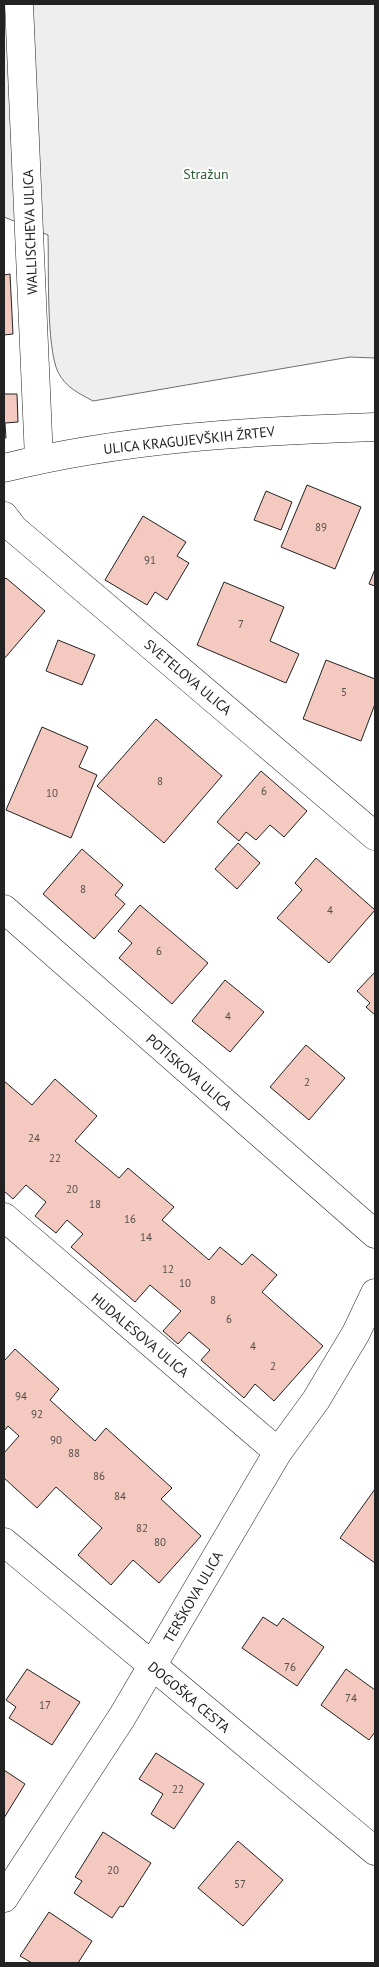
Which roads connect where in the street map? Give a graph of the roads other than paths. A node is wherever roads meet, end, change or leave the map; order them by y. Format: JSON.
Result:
{"nodes":[{"id":1,"x":19,"y":4,"type":"edge"},
{"id":2,"x":375,"y":427,"type":"edge"},
{"id":3,"x":40,"y":459,"type":"junction"},
{"id":4,"x":4,"y":468,"type":"edge"},
{"id":5,"x":4,"y":516,"type":"edge"},
{"id":6,"x":375,"y":836,"type":"edge"},
{"id":7,"x":4,"y":909,"type":"edge"},
{"id":8,"x":4,"y":1217,"type":"edge"},
{"id":9,"x":375,"y":1234,"type":"edge"},
{"id":10,"x":375,"y":1293,"type":"edge"},
{"id":11,"x":366,"y":1341,"type":"edge"},
{"id":12,"x":278,"y":1452,"type":"junction"},
{"id":13,"x":4,"y":1542,"type":"edge"},
{"id":14,"x":153,"y":1667,"type":"junction"},
{"id":15,"x":375,"y":1851,"type":"edge"},
{"id":16,"x":4,"y":1898,"type":"edge"}],
"edges":[{"from":1,"to":3,"type":"street","name":"WALLISCHEVA ULICA"},
{"from":2,"to":3,"type":"street","name":"ULICA KRAGUJEVŠKIH ŽRTEV"},
{"from":3,"to":4,"type":"street","name":"ULICA KRAGUJEVŠKIH ŽRTEV"},
{"from":5,"to":6,"type":"street","name":"SVETELOVA ULICA"},
{"from":7,"to":9,"type":"street","name":"POTISKOVA ULICA"},
{"from":8,"to":12,"type":"street","name":"HUDALESOVA ULICA"},
{"from":10,"to":11,"type":"street","name":"TERŠKOVA ULICA"},
{"from":11,"to":12,"type":"street","name":"TERŠKOVA ULICA"},
{"from":12,"to":14,"type":"street","name":"TERŠKOVA ULICA"},
{"from":13,"to":14,"type":"street","name":"DOGOŠKA CESTA"},
{"from":14,"to":15,"type":"street","name":"DOGOŠKA CESTA"},
{"from":14,"to":16,"type":"street","name":"TERŠKOVA ULICA"}]}
